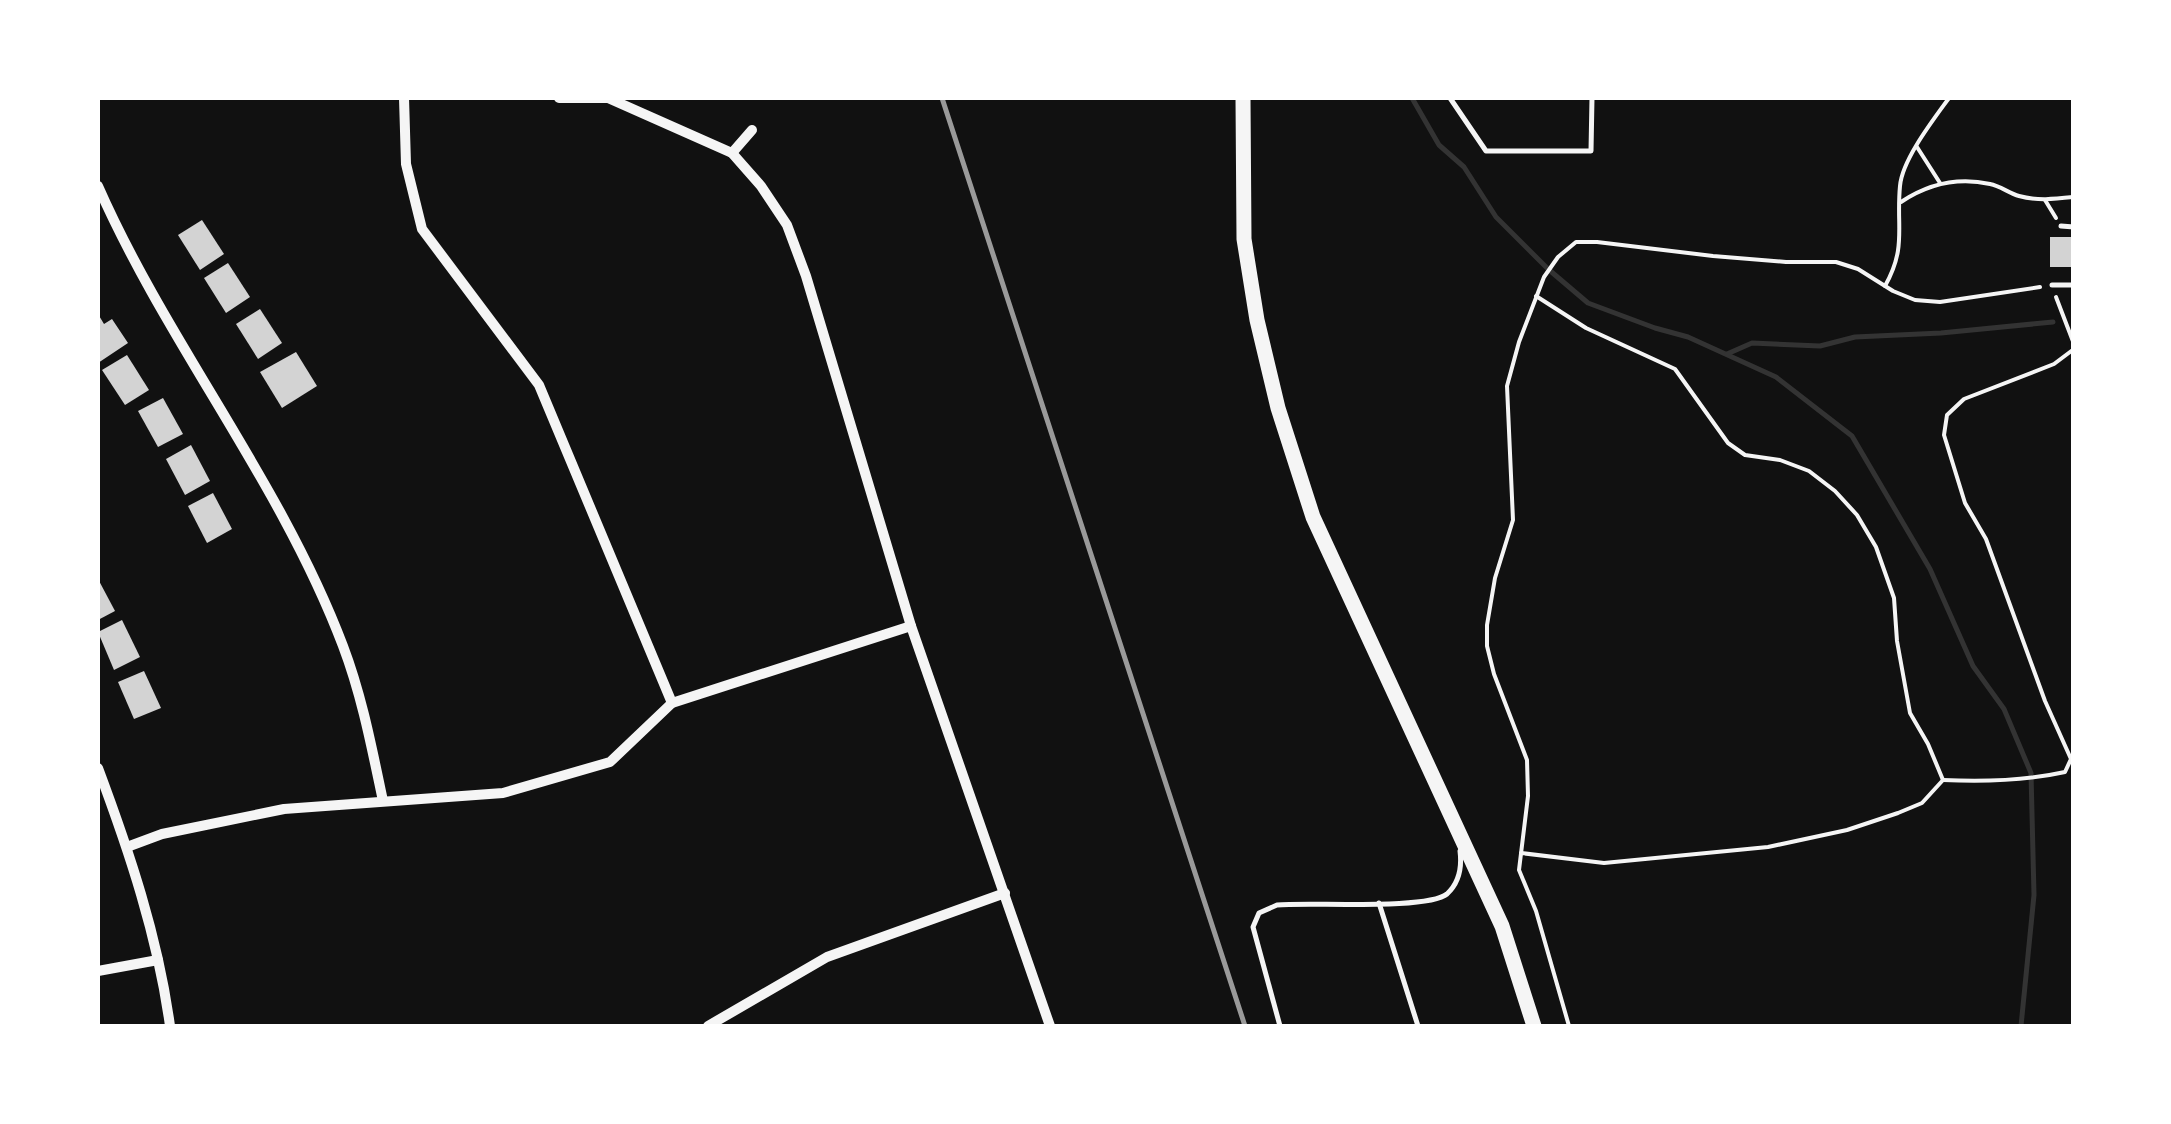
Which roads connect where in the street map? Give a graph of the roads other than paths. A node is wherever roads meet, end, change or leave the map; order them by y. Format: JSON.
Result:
{"nodes":[{"id":1,"x":404,"y":98,"type":"edge"},
{"id":2,"x":559,"y":98,"type":"edge"},
{"id":3,"x":1243,"y":98,"type":"edge"},
{"id":4,"x":1452,"y":100,"type":"edge"},
{"id":5,"x":1592,"y":100,"type":"edge"},
{"id":6,"x":752,"y":130,"type":"dead end"},
{"id":7,"x":732,"y":153,"type":"junction"},
{"id":8,"x":98,"y":186,"type":"edge"},
{"id":9,"x":2060,"y":226,"type":"road end"},
{"id":10,"x":2074,"y":227,"type":"edge"},
{"id":11,"x":2052,"y":285,"type":"road end"},
{"id":12,"x":2074,"y":285,"type":"edge"},
{"id":13,"x":911,"y":626,"type":"junction"},
{"id":14,"x":672,"y":704,"type":"junction"},
{"id":15,"x":98,"y":768,"type":"edge"},
{"id":16,"x":383,"y":801,"type":"junction"},
{"id":17,"x":1458,"y":831,"type":"junction"},
{"id":18,"x":127,"y":847,"type":"junction"},
{"id":19,"x":1005,"y":893,"type":"junction"},
{"id":20,"x":1379,"y":903,"type":"junction"},
{"id":21,"x":158,"y":960,"type":"junction"},
{"id":22,"x":98,"y":971,"type":"edge"},
{"id":23,"x":170,"y":1026,"type":"edge"},
{"id":24,"x":708,"y":1026,"type":"edge"},
{"id":25,"x":1050,"y":1026,"type":"edge"},
{"id":26,"x":1280,"y":1026,"type":"edge"},
{"id":27,"x":1418,"y":1026,"type":"edge"},
{"id":28,"x":1534,"y":1026,"type":"edge"}],
"edges":[{"from":1,"to":14,"type":"street"},
{"from":2,"to":7,"type":"street"},
{"from":3,"to":17,"type":"main road"},
{"from":4,"to":5,"type":"lane"},
{"from":6,"to":7,"type":"street"},
{"from":7,"to":13,"type":"street"},
{"from":8,"to":16,"type":"street"},
{"from":9,"to":10,"type":"lane"},
{"from":11,"to":12,"type":"lane"},
{"from":13,"to":14,"type":"street"},
{"from":13,"to":19,"type":"street"},
{"from":14,"to":16,"type":"street"},
{"from":15,"to":18,"type":"street"},
{"from":16,"to":18,"type":"street"},
{"from":17,"to":20,"type":"lane"},
{"from":17,"to":28,"type":"main road"},
{"from":18,"to":21,"type":"street"},
{"from":19,"to":24,"type":"street"},
{"from":19,"to":25,"type":"street"},
{"from":20,"to":26,"type":"lane"},
{"from":20,"to":27,"type":"lane"},
{"from":21,"to":22,"type":"street"},
{"from":21,"to":23,"type":"street"}]}
